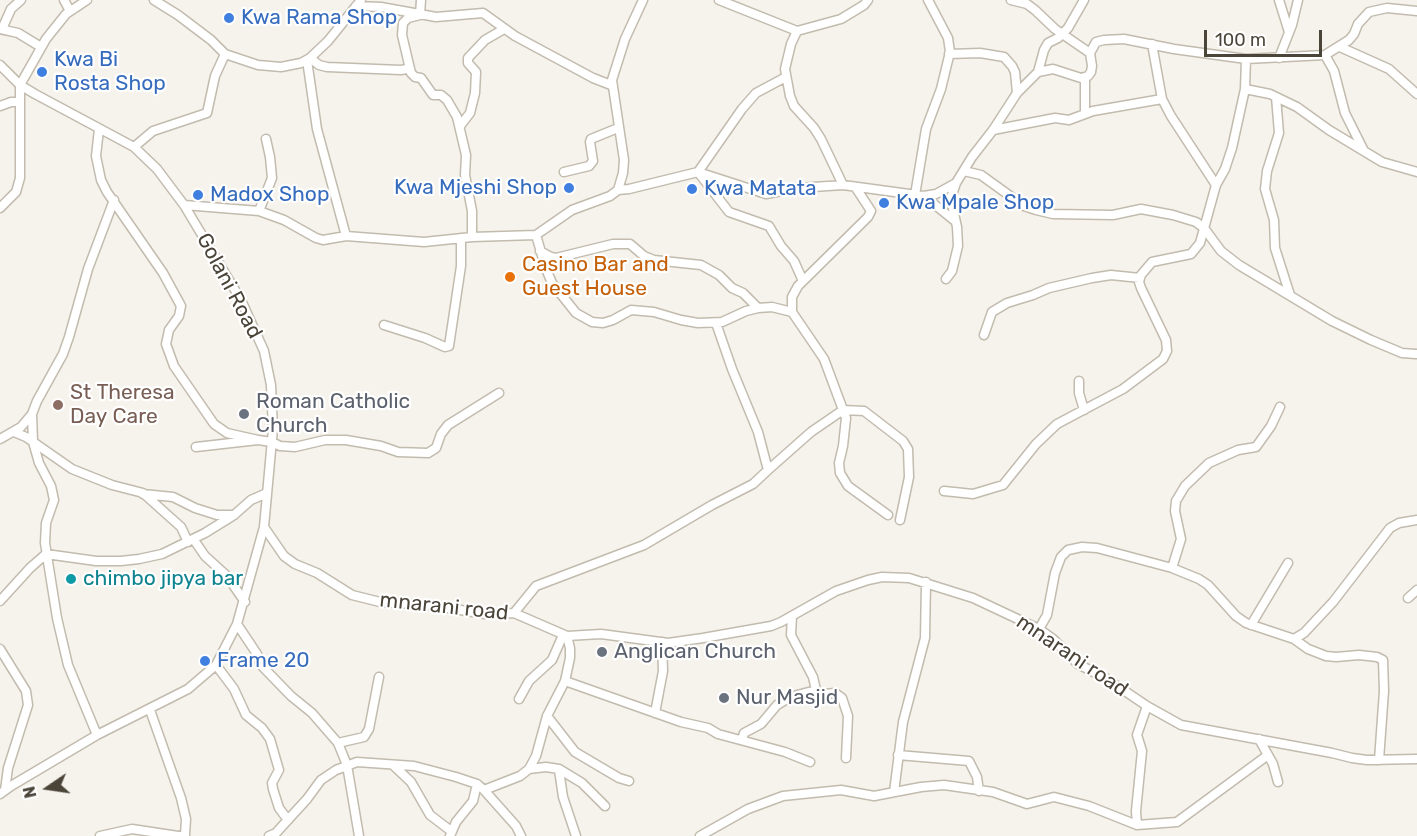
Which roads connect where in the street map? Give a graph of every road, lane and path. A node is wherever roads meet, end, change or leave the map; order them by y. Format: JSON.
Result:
{"nodes":[{"id":1,"x":64,"y":0,"type":"edge"},
{"id":2,"x":87,"y":0,"type":"edge"},
{"id":3,"x":154,"y":0,"type":"edge"},
{"id":4,"x":421,"y":0,"type":"edge"},
{"id":5,"x":643,"y":0,"type":"edge"},
{"id":6,"x":719,"y":0,"type":"edge"},
{"id":7,"x":868,"y":0,"type":"edge"},
{"id":8,"x":928,"y":0,"type":"edge"},
{"id":9,"x":1011,"y":0,"type":"edge"},
{"id":10,"x":1084,"y":0,"type":"edge"},
{"id":11,"x":1279,"y":0,"type":"edge"},
{"id":12,"x":1298,"y":0,"type":"edge"},
{"id":13,"x":18,"y":1,"type":"edge"},
{"id":14,"x":359,"y":3,"type":"edge"},
{"id":15,"x":70,"y":11,"type":"junction"},
{"id":16,"x":1417,"y":11,"type":"edge"},
{"id":17,"x":420,"y":15,"type":"junction"},
{"id":18,"x":1,"y":29,"type":"edge"},
{"id":19,"x":504,"y":29,"type":"junction"},
{"id":20,"x":797,"y":31,"type":"junction"},
{"id":21,"x":1289,"y":32,"type":"junction"},
{"id":22,"x":1063,"y":33,"type":"junction"},
{"id":23,"x":1152,"y":44,"type":"junction"},
{"id":24,"x":41,"y":47,"type":"junction"},
{"id":25,"x":1340,"y":47,"type":"junction"},
{"id":26,"x":225,"y":54,"type":"junction"},
{"id":27,"x":949,"y":54,"type":"junction"},
{"id":28,"x":1090,"y":54,"type":"junction"},
{"id":29,"x":1325,"y":55,"type":"junction"},
{"id":30,"x":1278,"y":58,"type":"junction"},
{"id":31,"x":308,"y":59,"type":"junction"},
{"id":32,"x":1246,"y":59,"type":"junction"},
{"id":33,"x":0,"y":65,"type":"edge"},
{"id":34,"x":409,"y":66,"type":"junction"},
{"id":35,"x":1038,"y":72,"type":"junction"},
{"id":36,"x":786,"y":77,"type":"junction"},
{"id":37,"x":1085,"y":78,"type":"junction"},
{"id":38,"x":20,"y":85,"type":"junction"},
{"id":39,"x":611,"y":85,"type":"junction"},
{"id":40,"x":1245,"y":89,"type":"junction"},
{"id":41,"x":1017,"y":93,"type":"junction"},
{"id":42,"x":1417,"y":94,"type":"edge"},
{"id":43,"x":1276,"y":97,"type":"junction"},
{"id":44,"x":1162,"y":99,"type":"junction"},
{"id":45,"x":19,"y":102,"type":"junction"},
{"id":46,"x":0,"y":106,"type":"edge"},
{"id":47,"x":1085,"y":113,"type":"junction"},
{"id":48,"x":460,"y":126,"type":"junction"},
{"id":49,"x":618,"y":128,"type":"junction"},
{"id":50,"x":99,"y":129,"type":"junction"},
{"id":51,"x":993,"y":130,"type":"junction"},
{"id":52,"x":266,"y":139,"type":"dead end"},
{"id":53,"x":134,"y":147,"type":"junction"},
{"id":54,"x":1363,"y":150,"type":"junction"},
{"id":55,"x":964,"y":171,"type":"junction"},
{"id":56,"x":564,"y":172,"type":"dead end"},
{"id":57,"x":698,"y":172,"type":"junction"},
{"id":58,"x":1417,"y":172,"type":"edge"},
{"id":59,"x":956,"y":183,"type":"junction"},
{"id":60,"x":843,"y":185,"type":"junction"},
{"id":61,"x":1216,"y":185,"type":"junction"},
{"id":62,"x":856,"y":188,"type":"junction"},
{"id":63,"x":618,"y":190,"type":"junction"},
{"id":64,"x":876,"y":191,"type":"junction"},
{"id":65,"x":919,"y":196,"type":"junction"},
{"id":66,"x":114,"y":200,"type":"junction"},
{"id":67,"x":184,"y":206,"type":"junction"},
{"id":68,"x":0,"y":208,"type":"edge"},
{"id":69,"x":258,"y":210,"type":"junction"},
{"id":70,"x":871,"y":210,"type":"junction"},
{"id":71,"x":955,"y":221,"type":"junction"},
{"id":72,"x":1204,"y":228,"type":"junction"},
{"id":73,"x":536,"y":235,"type":"junction"},
{"id":74,"x":346,"y":236,"type":"junction"},
{"id":75,"x":472,"y":237,"type":"junction"},
{"id":76,"x":461,"y":238,"type":"junction"},
{"id":77,"x":540,"y":251,"type":"junction"},
{"id":78,"x":1140,"y":278,"type":"junction"},
{"id":79,"x":946,"y":279,"type":"dead end"},
{"id":80,"x":803,"y":280,"type":"junction"},
{"id":81,"x":1290,"y":296,"type":"junction"},
{"id":82,"x":758,"y":308,"type":"junction"},
{"id":83,"x":792,"y":312,"type":"junction"},
{"id":84,"x":716,"y":323,"type":"junction"},
{"id":85,"x":384,"y":325,"type":"dead end"},
{"id":86,"x":984,"y":335,"type":"dead end"},
{"id":87,"x":1416,"y":354,"type":"edge"},
{"id":88,"x":1079,"y":381,"type":"dead end"},
{"id":89,"x":499,"y":393,"type":"dead end"},
{"id":90,"x":1280,"y":407,"type":"dead end"},
{"id":91,"x":843,"y":410,"type":"junction"},
{"id":92,"x":1084,"y":410,"type":"junction"},
{"id":93,"x":32,"y":414,"type":"junction"},
{"id":94,"x":14,"y":432,"type":"junction"},
{"id":95,"x":0,"y":439,"type":"edge"},
{"id":96,"x":258,"y":440,"type":"junction"},
{"id":97,"x":33,"y":442,"type":"junction"},
{"id":98,"x":272,"y":442,"type":"junction"},
{"id":99,"x":196,"y":447,"type":"dead end"},
{"id":100,"x":768,"y":470,"type":"junction"},
{"id":101,"x":944,"y":491,"type":"dead end"},
{"id":102,"x":267,"y":493,"type":"junction"},
{"id":103,"x":142,"y":494,"type":"junction"},
{"id":104,"x":234,"y":515,"type":"junction"},
{"id":105,"x":888,"y":515,"type":"dead end"},
{"id":106,"x":900,"y":520,"type":"dead end"},
{"id":107,"x":1417,"y":520,"type":"edge"},
{"id":108,"x":264,"y":527,"type":"junction"},
{"id":109,"x":191,"y":541,"type":"junction"},
{"id":110,"x":46,"y":555,"type":"junction"},
{"id":111,"x":1288,"y":563,"type":"dead end"},
{"id":112,"x":1172,"y":568,"type":"junction"},
{"id":113,"x":926,"y":582,"type":"junction"},
{"id":114,"x":1417,"y":590,"type":"edge"},
{"id":115,"x":1408,"y":598,"type":"dead end"},
{"id":116,"x":0,"y":601,"type":"edge"},
{"id":117,"x":245,"y":602,"type":"junction"},
{"id":118,"x":514,"y":613,"type":"junction"},
{"id":119,"x":792,"y":616,"type":"junction"},
{"id":120,"x":237,"y":624,"type":"junction"},
{"id":121,"x":1251,"y":625,"type":"junction"},
{"id":122,"x":1039,"y":629,"type":"junction"},
{"id":123,"x":565,"y":635,"type":"junction"},
{"id":124,"x":1294,"y":639,"type":"junction"},
{"id":125,"x":662,"y":642,"type":"junction"},
{"id":126,"x":0,"y":649,"type":"edge"},
{"id":127,"x":216,"y":665,"type":"junction"},
{"id":128,"x":379,"y":677,"type":"dead end"},
{"id":129,"x":565,"y":681,"type":"junction"},
{"id":130,"x":816,"y":690,"type":"junction"},
{"id":131,"x":519,"y":699,"type":"dead end"},
{"id":132,"x":1147,"y":706,"type":"junction"},
{"id":133,"x":150,"y":710,"type":"junction"},
{"id":134,"x":655,"y":713,"type":"junction"},
{"id":135,"x":547,"y":716,"type":"junction"},
{"id":136,"x":97,"y":735,"type":"junction"},
{"id":137,"x":1259,"y":739,"type":"junction"},
{"id":138,"x":741,"y":740,"type":"junction"},
{"id":139,"x":338,"y":743,"type":"junction"},
{"id":140,"x":898,"y":755,"type":"junction"},
{"id":141,"x":1268,"y":755,"type":"junction"},
{"id":142,"x":846,"y":758,"type":"dead end"},
{"id":143,"x":1417,"y":759,"type":"edge"},
{"id":144,"x":1379,"y":760,"type":"junction"},
{"id":145,"x":810,"y":762,"type":"dead end"},
{"id":146,"x":347,"y":765,"type":"junction"},
{"id":147,"x":393,"y":765,"type":"junction"},
{"id":148,"x":529,"y":769,"type":"junction"},
{"id":149,"x":559,"y":769,"type":"junction"},
{"id":150,"x":629,"y":781,"type":"dead end"},
{"id":151,"x":1278,"y":782,"type":"dead end"},
{"id":152,"x":481,"y":787,"type":"junction"},
{"id":153,"x":979,"y":791,"type":"junction"},
{"id":154,"x":2,"y":792,"type":"edge"},
{"id":155,"x":894,"y":792,"type":"junction"},
{"id":156,"x":605,"y":806,"type":"dead end"},
{"id":157,"x":288,"y":820,"type":"junction"},
{"id":158,"x":1137,"y":825,"type":"junction"},
{"id":159,"x":451,"y":833,"type":"edge"},
{"id":160,"x":100,"y":836,"type":"edge"},
{"id":161,"x":178,"y":836,"type":"edge"},
{"id":162,"x":269,"y":836,"type":"edge"},
{"id":163,"x":358,"y":836,"type":"edge"},
{"id":164,"x":521,"y":836,"type":"edge"},
{"id":165,"x":576,"y":836,"type":"edge"},
{"id":166,"x":700,"y":836,"type":"edge"}],
"edges":[{"from":1,"to":15,"type":"street"},
{"from":2,"to":15,"type":"street"},
{"from":3,"to":26,"type":"street"},
{"from":4,"to":17,"type":"street"},
{"from":5,"to":39,"type":"street"},
{"from":6,"to":20,"type":"street"},
{"from":7,"to":20,"type":"street"},
{"from":8,"to":27,"type":"street"},
{"from":9,"to":22,"type":"street"},
{"from":10,"to":22,"type":"street"},
{"from":11,"to":21,"type":"street"},
{"from":12,"to":21,"type":"street"},
{"from":13,"to":18,"type":"street"},
{"from":14,"to":17,"type":"street"},
{"from":14,"to":31,"type":"street"},
{"from":15,"to":24,"type":"street"},
{"from":16,"to":25,"type":"street"},
{"from":17,"to":19,"type":"street"},
{"from":17,"to":34,"type":"street"},
{"from":18,"to":24,"type":"street"},
{"from":19,"to":39,"type":"street"},
{"from":19,"to":48,"type":"street"},
{"from":20,"to":36,"type":"street"},
{"from":21,"to":30,"type":"street"},
{"from":22,"to":28,"type":"street"},
{"from":22,"to":35,"type":"street"},
{"from":23,"to":28,"type":"street"},
{"from":23,"to":32,"type":"street"},
{"from":23,"to":44,"type":"street"},
{"from":24,"to":38,"type":"street"},
{"from":25,"to":29,"type":"street"},
{"from":25,"to":42,"type":"street"},
{"from":26,"to":31,"type":"street"},
{"from":26,"to":53,"type":"street"},
{"from":27,"to":41,"type":"street"},
{"from":27,"to":65,"type":"street"},
{"from":28,"to":37,"type":"street"},
{"from":29,"to":30,"type":"street"},
{"from":29,"to":54,"type":"street"},
{"from":30,"to":32,"type":"street"},
{"from":31,"to":34,"type":"street"},
{"from":31,"to":74,"type":"street"},
{"from":32,"to":40,"type":"street"},
{"from":33,"to":38,"type":"street","name":"Golani Road"},
{"from":34,"to":48,"type":"street"},
{"from":35,"to":37,"type":"street"},
{"from":35,"to":41,"type":"street"},
{"from":36,"to":57,"type":"street"},
{"from":36,"to":60,"type":"street"},
{"from":37,"to":47,"type":"street"},
{"from":38,"to":45,"type":"street"},
{"from":38,"to":50,"type":"street","name":"Golani Road"},
{"from":39,"to":49,"type":"street"},
{"from":40,"to":43,"type":"street"},
{"from":40,"to":61,"type":"street"},
{"from":41,"to":51,"type":"street"},
{"from":43,"to":54,"type":"street"},
{"from":43,"to":81,"type":"street"},
{"from":44,"to":47,"type":"street"},
{"from":44,"to":61,"type":"street"},
{"from":45,"to":46,"type":"street"},
{"from":45,"to":68,"type":"street"},
{"from":47,"to":51,"type":"street"},
{"from":48,"to":75,"type":"street"},
{"from":49,"to":56,"type":"street"},
{"from":49,"to":63,"type":"street"},
{"from":50,"to":53,"type":"street","name":"Golani Road"},
{"from":50,"to":66,"type":"street"},
{"from":51,"to":55,"type":"street"},
{"from":52,"to":69,"type":"street"},
{"from":53,"to":67,"type":"street","name":"Golani Road"},
{"from":54,"to":58,"type":"street"},
{"from":55,"to":59,"type":"street"},
{"from":55,"to":72,"type":"street"},
{"from":57,"to":60,"type":"street"},
{"from":57,"to":63,"type":"street"},
{"from":57,"to":80,"type":"street"},
{"from":59,"to":65,"type":"street"},
{"from":59,"to":71,"type":"street"},
{"from":60,"to":62,"type":"street"},
{"from":61,"to":72,"type":"street"},
{"from":62,"to":64,"type":"street"},
{"from":62,"to":70,"type":"street"},
{"from":63,"to":73,"type":"street"},
{"from":64,"to":65,"type":"street"},
{"from":64,"to":70,"type":"street"},
{"from":65,"to":71,"type":"street"},
{"from":66,"to":93,"type":"street"},
{"from":66,"to":96,"type":"street"},
{"from":67,"to":69,"type":"street"},
{"from":67,"to":98,"type":"street","name":"Golani Road"},
{"from":69,"to":74,"type":"street"},
{"from":70,"to":80,"type":"street"},
{"from":71,"to":79,"type":"street"},
{"from":72,"to":78,"type":"street"},
{"from":72,"to":81,"type":"street"},
{"from":73,"to":75,"type":"street"},
{"from":73,"to":77,"type":"street"},
{"from":74,"to":76,"type":"street"},
{"from":75,"to":76,"type":"street"},
{"from":76,"to":85,"type":"street"},
{"from":77,"to":82,"type":"street"},
{"from":77,"to":84,"type":"street"},
{"from":78,"to":86,"type":"street"},
{"from":78,"to":92,"type":"street"},
{"from":80,"to":83,"type":"street"},
{"from":81,"to":87,"type":"street"},
{"from":82,"to":83,"type":"street"},
{"from":82,"to":84,"type":"street"},
{"from":83,"to":91,"type":"street"},
{"from":84,"to":100,"type":"street"},
{"from":88,"to":92,"type":"street"},
{"from":89,"to":98,"type":"street"},
{"from":90,"to":112,"type":"street"},
{"from":91,"to":100,"type":"street"},
{"from":91,"to":105,"type":"street"},
{"from":91,"to":106,"type":"street"},
{"from":92,"to":101,"type":"street"},
{"from":93,"to":94,"type":"street"},
{"from":93,"to":97,"type":"street"},
{"from":94,"to":95,"type":"street"},
{"from":94,"to":97,"type":"street"},
{"from":96,"to":98,"type":"street"},
{"from":96,"to":99,"type":"street"},
{"from":97,"to":103,"type":"street"},
{"from":97,"to":110,"type":"street"},
{"from":98,"to":102,"type":"street","name":"Golani Road"},
{"from":100,"to":118,"type":"street"},
{"from":102,"to":104,"type":"street"},
{"from":102,"to":108,"type":"street","name":"Golani Road"},
{"from":103,"to":104,"type":"street"},
{"from":103,"to":109,"type":"street"},
{"from":104,"to":109,"type":"street"},
{"from":107,"to":124,"type":"street"},
{"from":108,"to":117,"type":"street","name":"Golani Road"},
{"from":108,"to":118,"type":"street","name":"mnarani road"},
{"from":109,"to":110,"type":"street"},
{"from":109,"to":117,"type":"street"},
{"from":110,"to":116,"type":"street"},
{"from":110,"to":136,"type":"street"},
{"from":111,"to":121,"type":"street"},
{"from":112,"to":121,"type":"street"},
{"from":112,"to":122,"type":"street"},
{"from":113,"to":119,"type":"street","name":"mnarani road"},
{"from":113,"to":122,"type":"street","name":"mnarani road"},
{"from":113,"to":140,"type":"street"},
{"from":114,"to":115,"type":"street"},
{"from":117,"to":120,"type":"street","name":"Golani Road"},
{"from":118,"to":123,"type":"street","name":"mnarani road"},
{"from":119,"to":125,"type":"street","name":"mnarani road"},
{"from":119,"to":130,"type":"street"},
{"from":120,"to":127,"type":"street","name":"Golani Road"},
{"from":120,"to":139,"type":"street"},
{"from":121,"to":124,"type":"street"},
{"from":122,"to":132,"type":"street","name":"mnarani road"},
{"from":123,"to":125,"type":"street","name":"mnarani road"},
{"from":123,"to":129,"type":"street"},
{"from":123,"to":131,"type":"street"},
{"from":124,"to":144,"type":"street"},
{"from":125,"to":134,"type":"street"},
{"from":126,"to":154,"type":"street"},
{"from":127,"to":133,"type":"street","name":"Golani Road"},
{"from":127,"to":157,"type":"street"},
{"from":128,"to":139,"type":"street"},
{"from":129,"to":134,"type":"street"},
{"from":129,"to":135,"type":"street"},
{"from":130,"to":138,"type":"street"},
{"from":130,"to":142,"type":"street"},
{"from":132,"to":137,"type":"street","name":"mnarani road"},
{"from":132,"to":158,"type":"street"},
{"from":133,"to":136,"type":"street","name":"Golani Road"},
{"from":133,"to":161,"type":"street"},
{"from":134,"to":138,"type":"street"},
{"from":135,"to":148,"type":"street"},
{"from":135,"to":150,"type":"street"},
{"from":136,"to":154,"type":"street","name":"Golani Road"},
{"from":137,"to":141,"type":"street"},
{"from":137,"to":144,"type":"street","name":"mnarani road"},
{"from":138,"to":145,"type":"street"},
{"from":139,"to":146,"type":"street"},
{"from":140,"to":153,"type":"street"},
{"from":140,"to":155,"type":"street"},
{"from":141,"to":151,"type":"street"},
{"from":141,"to":158,"type":"street"},
{"from":143,"to":144,"type":"street","name":"mnarani road"},
{"from":146,"to":147,"type":"street"},
{"from":146,"to":157,"type":"street"},
{"from":146,"to":163,"type":"street"},
{"from":147,"to":152,"type":"street"},
{"from":147,"to":159,"type":"street"},
{"from":148,"to":149,"type":"street"},
{"from":148,"to":152,"type":"street"},
{"from":149,"to":156,"type":"street"},
{"from":149,"to":165,"type":"street"},
{"from":152,"to":159,"type":"street"},
{"from":152,"to":164,"type":"street"},
{"from":153,"to":155,"type":"street"},
{"from":153,"to":158,"type":"street"},
{"from":155,"to":166,"type":"street"},
{"from":157,"to":162,"type":"street"},
{"from":160,"to":161,"type":"street"}]}
